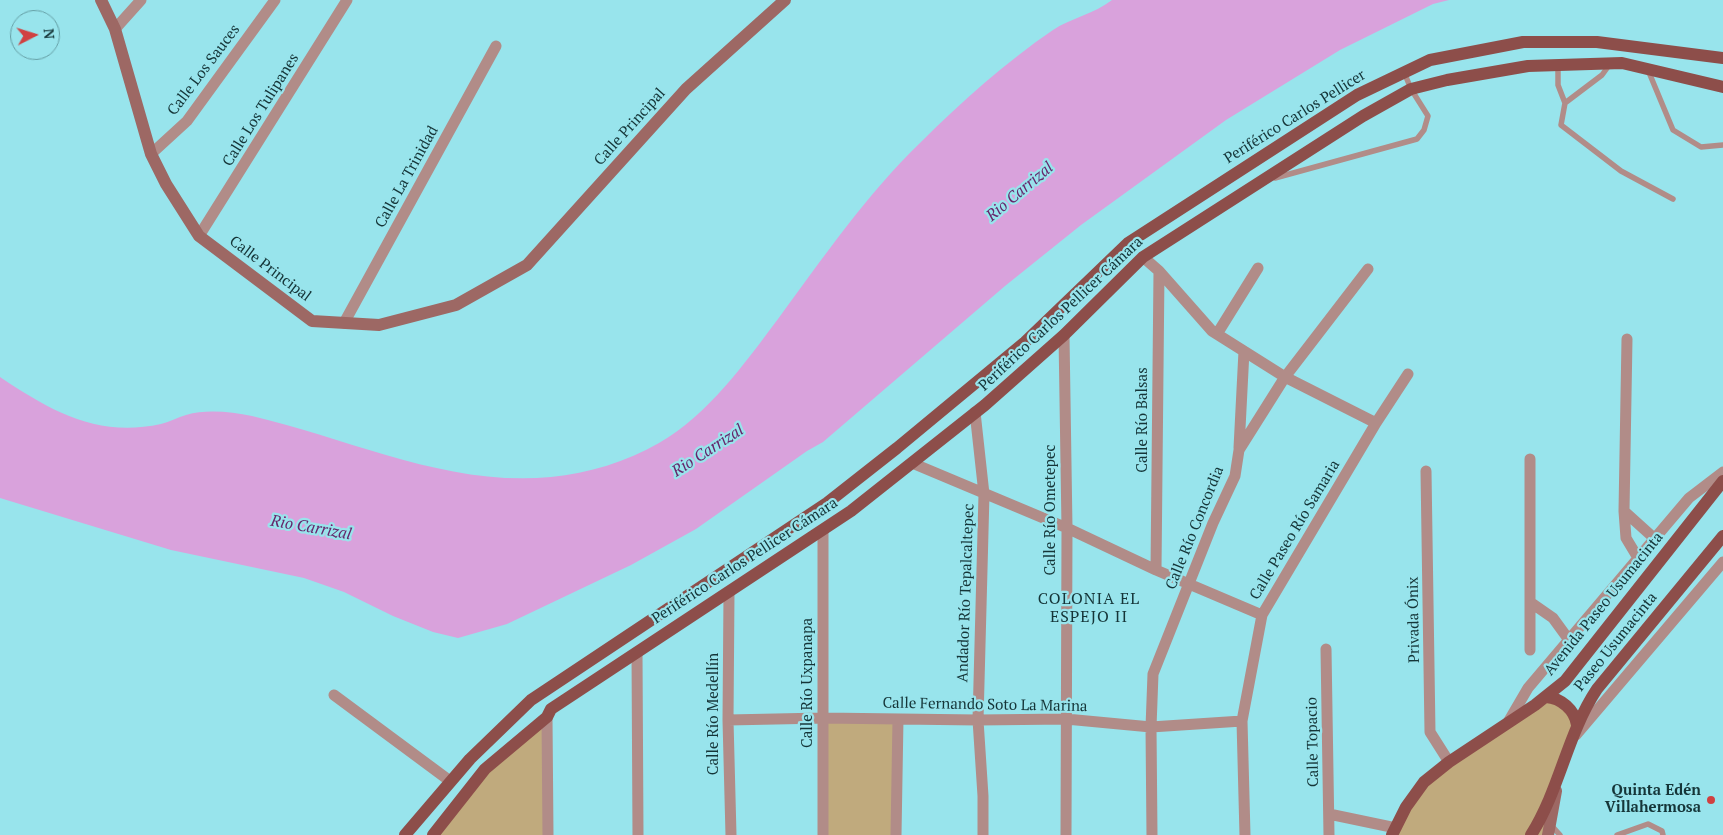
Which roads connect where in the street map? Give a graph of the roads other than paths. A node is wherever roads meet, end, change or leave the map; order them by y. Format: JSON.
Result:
{"nodes":[{"id":1,"x":101,"y":0,"type":"edge"},
{"id":2,"x":142,"y":0,"type":"edge"},
{"id":3,"x":275,"y":0,"type":"edge"},
{"id":4,"x":347,"y":0,"type":"edge"},
{"id":5,"x":785,"y":0,"type":"edge"},
{"id":6,"x":115,"y":29,"type":"junction"},
{"id":7,"x":496,"y":46,"type":"dead end"},
{"id":8,"x":1723,"y":58,"type":"edge"},
{"id":9,"x":1610,"y":64,"type":"junction"},
{"id":10,"x":1558,"y":65,"type":"junction"},
{"id":11,"x":1648,"y":69,"type":"junction"},
{"id":12,"x":1404,"y":72,"type":"junction"},
{"id":13,"x":1723,"y":87,"type":"edge"},
{"id":14,"x":1411,"y":89,"type":"junction"},
{"id":15,"x":1565,"y":103,"type":"junction"},
{"id":16,"x":1723,"y":145,"type":"edge"},
{"id":17,"x":151,"y":154,"type":"junction"},
{"id":18,"x":1260,"y":182,"type":"junction"},
{"id":19,"x":1673,"y":199,"type":"dead end"},
{"id":20,"x":199,"y":236,"type":"junction"},
{"id":21,"x":1143,"y":257,"type":"junction"},
{"id":22,"x":1258,"y":268,"type":"dead end"},
{"id":23,"x":1368,"y":269,"type":"dead end"},
{"id":24,"x":1159,"y":271,"type":"junction"},
{"id":25,"x":344,"y":323,"type":"junction"},
{"id":26,"x":1217,"y":334,"type":"junction"},
{"id":27,"x":1064,"y":335,"type":"junction"},
{"id":28,"x":1627,"y":339,"type":"dead end"},
{"id":29,"x":1025,"y":342,"type":"joint"},
{"id":30,"x":1244,"y":351,"type":"junction"},
{"id":31,"x":1408,"y":374,"type":"dead end"},
{"id":32,"x":1285,"y":376,"type":"junction"},
{"id":33,"x":975,"y":412,"type":"junction"},
{"id":34,"x":1376,"y":423,"type":"junction"},
{"id":35,"x":1239,"y":450,"type":"junction"},
{"id":36,"x":1530,"y":459,"type":"dead end"},
{"id":37,"x":912,"y":463,"type":"junction"},
{"id":38,"x":1426,"y":471,"type":"dead end"},
{"id":39,"x":1723,"y":472,"type":"edge"},
{"id":40,"x":1723,"y":481,"type":"edge"},
{"id":41,"x":984,"y":494,"type":"junction"},
{"id":42,"x":1624,"y":511,"type":"junction"},
{"id":43,"x":1067,"y":528,"type":"junction"},
{"id":44,"x":823,"y":530,"type":"junction"},
{"id":45,"x":1723,"y":536,"type":"edge"},
{"id":46,"x":1655,"y":539,"type":"junction"},
{"id":47,"x":1638,"y":558,"type":"junction"},
{"id":48,"x":1723,"y":562,"type":"edge"},
{"id":49,"x":1156,"y":570,"type":"junction"},
{"id":50,"x":1189,"y":583,"type":"junction"},
{"id":51,"x":729,"y":593,"type":"junction"},
{"id":52,"x":1530,"y":602,"type":"junction"},
{"id":53,"x":1262,"y":615,"type":"junction"},
{"id":54,"x":1569,"y":640,"type":"junction"},
{"id":55,"x":1326,"y":649,"type":"dead end"},
{"id":56,"x":1530,"y":650,"type":"dead end"},
{"id":57,"x":637,"y":652,"type":"junction"},
{"id":58,"x":334,"y":695,"type":"dead end"},
{"id":59,"x":1546,"y":697,"type":"junction"},
{"id":60,"x":547,"y":717,"type":"junction"},
{"id":61,"x":822,"y":718,"type":"junction"},
{"id":62,"x":898,"y":718,"type":"junction"},
{"id":63,"x":1066,"y":719,"type":"junction"},
{"id":64,"x":728,"y":720,"type":"junction"},
{"id":65,"x":978,"y":720,"type":"junction"},
{"id":66,"x":1242,"y":721,"type":"junction"},
{"id":67,"x":1507,"y":724,"type":"junction"},
{"id":68,"x":1577,"y":725,"type":"junction"},
{"id":69,"x":1151,"y":727,"type":"junction"},
{"id":70,"x":1572,"y":741,"type":"junction"},
{"id":71,"x":1449,"y":762,"type":"junction"},
{"id":72,"x":450,"y":781,"type":"junction"},
{"id":73,"x":1558,"y":781,"type":"junction"},
{"id":74,"x":1329,"y":814,"type":"junction"},
{"id":75,"x":1549,"y":829,"type":"edge"},
{"id":76,"x":1394,"y":831,"type":"edge"},
{"id":77,"x":406,"y":835,"type":"edge"},
{"id":78,"x":433,"y":835,"type":"edge"},
{"id":79,"x":548,"y":835,"type":"edge"},
{"id":80,"x":638,"y":835,"type":"edge"},
{"id":81,"x":731,"y":835,"type":"edge"},
{"id":82,"x":823,"y":835,"type":"edge"},
{"id":83,"x":896,"y":835,"type":"edge"},
{"id":84,"x":983,"y":835,"type":"edge"},
{"id":85,"x":1066,"y":835,"type":"edge"},
{"id":86,"x":1152,"y":835,"type":"edge"},
{"id":87,"x":1244,"y":835,"type":"edge"},
{"id":88,"x":1329,"y":835,"type":"edge"},
{"id":89,"x":1531,"y":835,"type":"edge"},
{"id":90,"x":1560,"y":835,"type":"edge"},
{"id":91,"x":1617,"y":835,"type":"edge"},
{"id":92,"x":1664,"y":835,"type":"edge"}],
"edges":[{"from":1,"to":6,"type":"main road","name":"Calle Principal"},
{"from":2,"to":6,"type":"street"},
{"from":3,"to":17,"type":"street","name":"Calle Los Sauces"},
{"from":4,"to":20,"type":"street","name":"Calle Los Tulipanes"},
{"from":5,"to":25,"type":"main road","name":"Calle Principal"},
{"from":6,"to":17,"type":"main road","name":"Calle Principal"},
{"from":7,"to":25,"type":"street","name":"Calle La Trinidad"},
{"from":8,"to":12,"type":"main road","name":"Periférico Carlos Pellicer"},
{"from":9,"to":10,"type":"main road","name":"Periférico Carlos Pellicer Cámara"},
{"from":9,"to":11,"type":"main road","name":"Periférico Carlos Pellicer Cámara"},
{"from":9,"to":15,"type":"lane"},
{"from":10,"to":14,"type":"main road","name":"Periférico Carlos Pellicer Cámara"},
{"from":10,"to":15,"type":"lane"},
{"from":11,"to":13,"type":"main road","name":"Periférico Carlos Pellicer Cámara"},
{"from":11,"to":16,"type":"lane"},
{"from":12,"to":14,"type":"lane"},
{"from":12,"to":29,"type":"main road","name":"Periférico Carlos Pellicer"},
{"from":14,"to":18,"type":"main road","name":"Periférico Carlos Pellicer Cámara"},
{"from":14,"to":18,"type":"lane"},
{"from":15,"to":19,"type":"lane"},
{"from":17,"to":20,"type":"main road","name":"Calle Principal"},
{"from":18,"to":21,"type":"main road","name":"Periférico Carlos Pellicer Cámara"},
{"from":20,"to":25,"type":"main road","name":"Calle Principal"},
{"from":21,"to":24,"type":"street"},
{"from":21,"to":27,"type":"main road","name":"Periférico Carlos Pellicer Cámara"},
{"from":22,"to":26,"type":"street"},
{"from":23,"to":32,"type":"street","name":"Calle Río Concordia"},
{"from":24,"to":26,"type":"street"},
{"from":24,"to":49,"type":"street","name":"Calle Río Balsas"},
{"from":26,"to":30,"type":"street"},
{"from":27,"to":33,"type":"main road","name":"Periférico Carlos Pellicer Cámara"},
{"from":27,"to":43,"type":"street","name":"Calle Río Ometepec"},
{"from":28,"to":42,"type":"street"},
{"from":29,"to":72,"type":"main road","name":"Periférico Carlos Pellicer Cámara"},
{"from":30,"to":32,"type":"street"},
{"from":30,"to":35,"type":"street"},
{"from":31,"to":34,"type":"street","name":"Calle Paseo Río Samaria"},
{"from":32,"to":34,"type":"street"},
{"from":32,"to":35,"type":"street","name":"Calle Río Concordia"},
{"from":33,"to":37,"type":"main road","name":"Periférico Carlos Pellicer Cámara"},
{"from":33,"to":41,"type":"street","name":"Andador Río Tepalcaltepec"},
{"from":34,"to":53,"type":"street","name":"Calle Paseo Río Samaria"},
{"from":35,"to":50,"type":"street","name":"Calle Río Concordia"},
{"from":36,"to":52,"type":"street"},
{"from":37,"to":41,"type":"street"},
{"from":37,"to":44,"type":"main road","name":"Periférico Carlos Pellicer Cámara"},
{"from":38,"to":71,"type":"street","name":"Privada Ónix"},
{"from":39,"to":46,"type":"street"},
{"from":40,"to":59,"type":"main road","name":"Avenida Paseo Usumacinta"},
{"from":41,"to":43,"type":"street"},
{"from":41,"to":65,"type":"street","name":"Andador Río Tepalcaltepec"},
{"from":42,"to":46,"type":"street"},
{"from":42,"to":47,"type":"street"},
{"from":43,"to":49,"type":"street"},
{"from":43,"to":63,"type":"street","name":"Calle Río Ometepec"},
{"from":44,"to":51,"type":"main road","name":"Periférico Carlos Pellicer Cámara"},
{"from":44,"to":61,"type":"street","name":"Calle Río Uxpanapa"},
{"from":45,"to":68,"type":"main road","name":"Paseo Usumacinta"},
{"from":46,"to":47,"type":"street"},
{"from":47,"to":54,"type":"street"},
{"from":48,"to":70,"type":"street"},
{"from":49,"to":50,"type":"street"},
{"from":50,"to":53,"type":"street"},
{"from":50,"to":69,"type":"street","name":"Calle Río Concordia"},
{"from":51,"to":57,"type":"main road","name":"Periférico Carlos Pellicer Cámara"},
{"from":51,"to":64,"type":"street","name":"Calle Río Medellín"},
{"from":52,"to":54,"type":"street"},
{"from":52,"to":56,"type":"street"},
{"from":53,"to":66,"type":"street","name":"Calle Paseo Río Samaria"},
{"from":54,"to":67,"type":"street"},
{"from":55,"to":74,"type":"street","name":"Calle Topacio"},
{"from":57,"to":60,"type":"main road","name":"Periférico Carlos Pellicer Cámara"},
{"from":57,"to":80,"type":"street"},
{"from":58,"to":72,"type":"street"},
{"from":59,"to":67,"type":"main road","name":"Avenida Paseo Usumacinta"},
{"from":59,"to":68,"type":"main road"},
{"from":60,"to":78,"type":"main road","name":"Periférico Carlos Pellicer Cámara"},
{"from":60,"to":79,"type":"street"},
{"from":61,"to":62,"type":"street","name":"Calle Fernando Soto La Marina"},
{"from":61,"to":64,"type":"street","name":"Calle Fernando Soto La Marina"},
{"from":61,"to":82,"type":"street","name":"Calle Río Uxpanapa"},
{"from":62,"to":65,"type":"street","name":"Calle Fernando Soto La Marina"},
{"from":62,"to":83,"type":"street"},
{"from":63,"to":65,"type":"street","name":"Calle Fernando Soto La Marina"},
{"from":63,"to":69,"type":"street","name":"Calle Fernando Soto La Marina"},
{"from":63,"to":85,"type":"street","name":"Calle Río Ometepec"},
{"from":64,"to":81,"type":"street","name":"Calle Río Medellín"},
{"from":65,"to":84,"type":"street","name":"Andador Río Tepalcaltepec"},
{"from":66,"to":69,"type":"street","name":"Calle Fernando Soto La Marina"},
{"from":66,"to":87,"type":"street","name":"Calle Paseo Río Samaria"},
{"from":67,"to":71,"type":"main road","name":"Avenida Paseo Usumacinta"},
{"from":68,"to":70,"type":"main road","name":"Paseo Usumacinta"},
{"from":69,"to":86,"type":"street","name":"Calle Río Concordia"},
{"from":70,"to":73,"type":"main road","name":"Paseo Usumacinta"},
{"from":71,"to":76,"type":"main road","name":"Avenida Paseo Usumacinta"},
{"from":72,"to":77,"type":"main road","name":"Periférico Carlos Pellicer Cámara"},
{"from":73,"to":75,"type":"main road"},
{"from":73,"to":89,"type":"main road","name":"Paseo Usumacinta"},
{"from":74,"to":76,"type":"street"},
{"from":74,"to":88,"type":"street","name":"Calle Topacio"},
{"from":75,"to":90,"type":"lane"},
{"from":91,"to":92,"type":"lane"}]}
